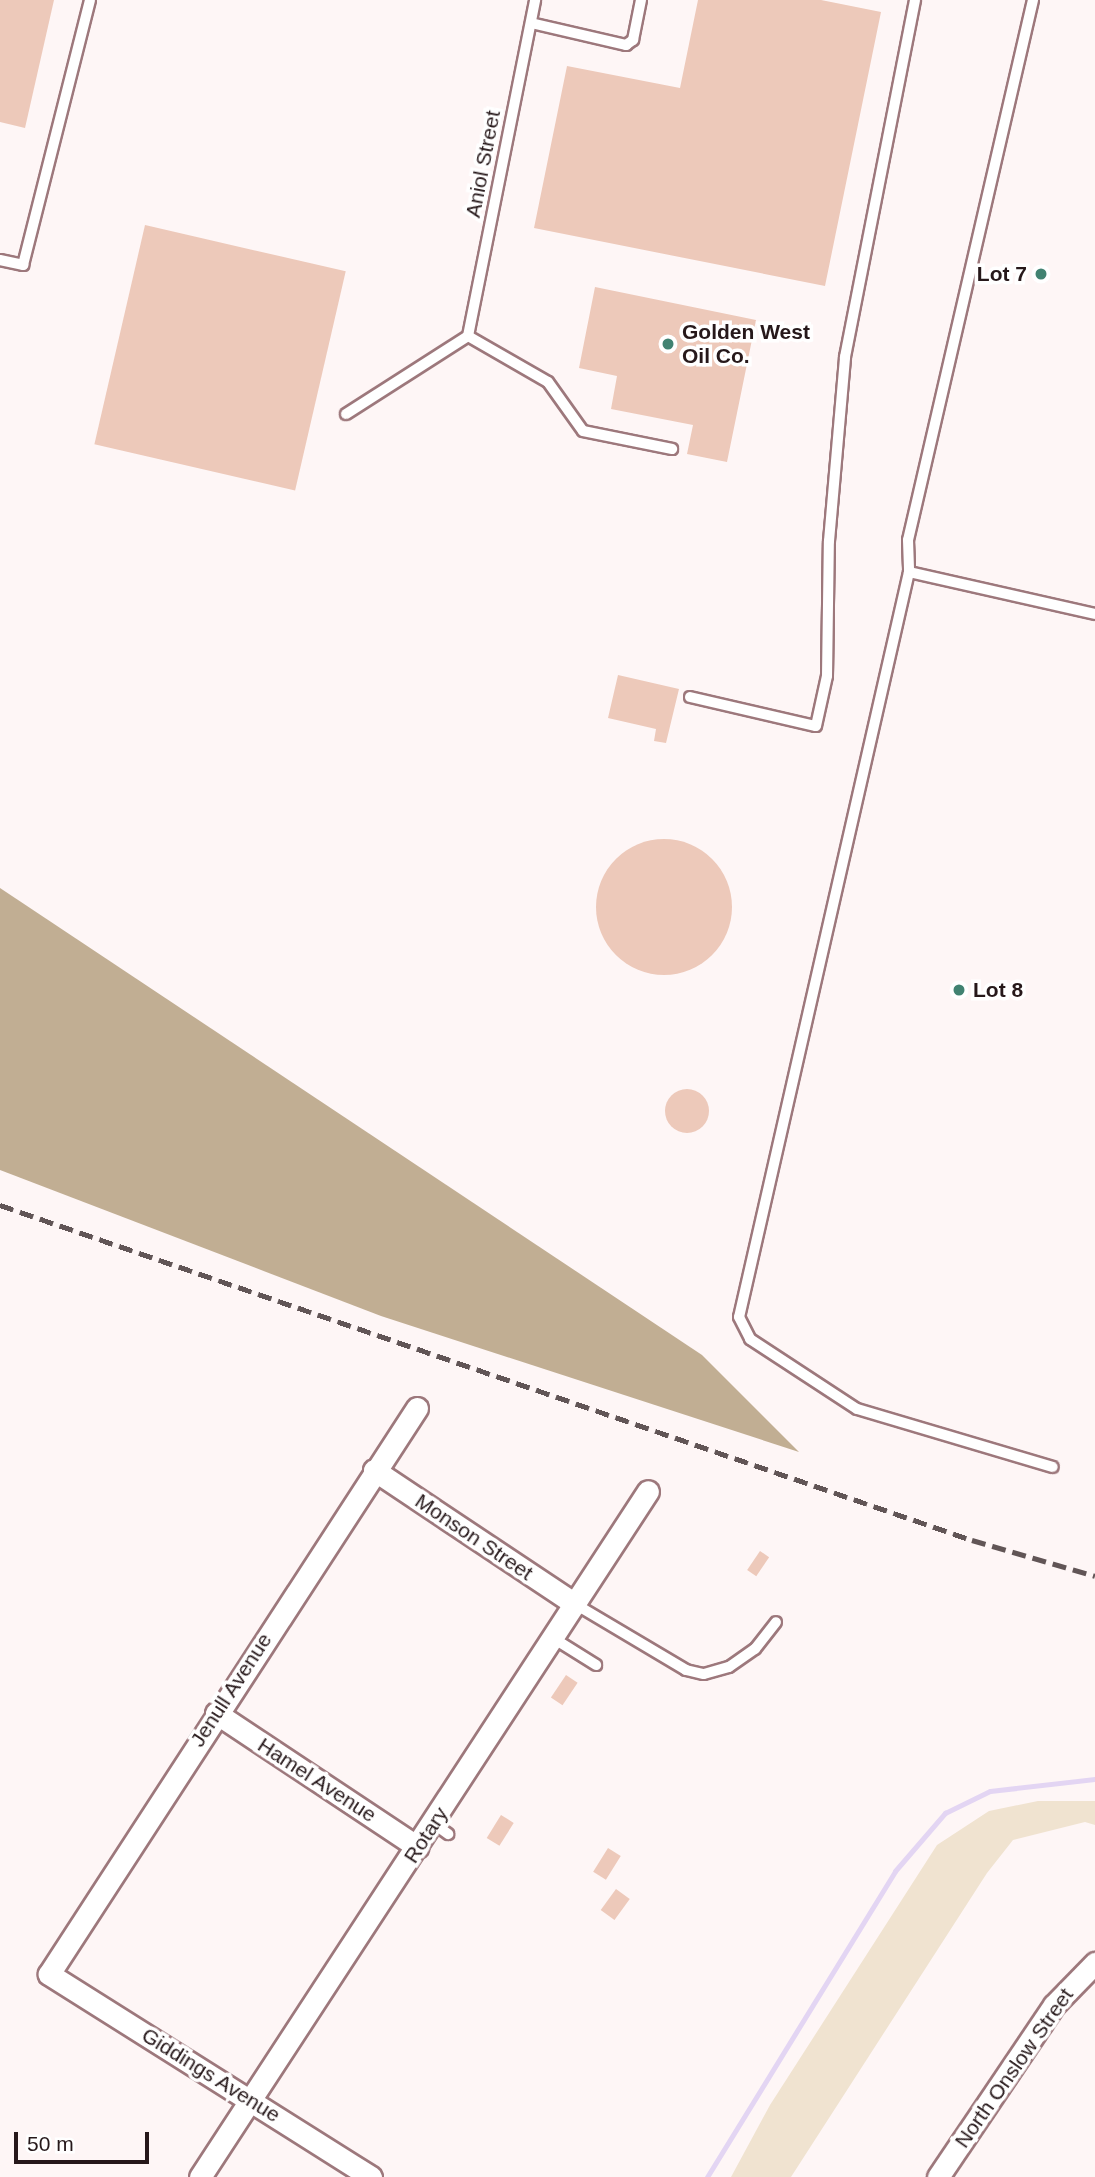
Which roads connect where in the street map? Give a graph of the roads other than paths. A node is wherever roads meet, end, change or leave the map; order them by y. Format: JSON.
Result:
{"nodes":[{"id":1,"x":90,"y":0,"type":"edge"},
{"id":2,"x":536,"y":0,"type":"edge"},
{"id":3,"x":641,"y":0,"type":"edge"},
{"id":4,"x":915,"y":0,"type":"edge"},
{"id":5,"x":1033,"y":0,"type":"edge"},
{"id":6,"x":531,"y":23,"type":"junction"},
{"id":7,"x":0,"y":260,"type":"edge"},
{"id":8,"x":468,"y":336,"type":"junction"},
{"id":9,"x":346,"y":414,"type":"dead end"},
{"id":10,"x":672,"y":449,"type":"dead end"},
{"id":11,"x":909,"y":572,"type":"junction"},
{"id":12,"x":1095,"y":614,"type":"edge"},
{"id":13,"x":690,"y":697,"type":"dead end"},
{"id":14,"x":416,"y":1408,"type":"dead end"},
{"id":15,"x":1053,"y":1467,"type":"dead end"},
{"id":16,"x":374,"y":1471,"type":"junction"},
{"id":17,"x":648,"y":1491,"type":"dead end"},
{"id":18,"x":575,"y":1604,"type":"junction"},
{"id":19,"x":776,"y":1622,"type":"dead end"},
{"id":20,"x":552,"y":1638,"type":"junction"},
{"id":21,"x":596,"y":1665,"type":"dead end"},
{"id":22,"x":216,"y":1713,"type":"junction"},
{"id":23,"x":418,"y":1847,"type":"junction"},
{"id":24,"x":1095,"y":1963,"type":"edge"},
{"id":25,"x":50,"y":1974,"type":"joint"},
{"id":26,"x":250,"y":2099,"type":"junction"},
{"id":27,"x":200,"y":2177,"type":"edge"},
{"id":28,"x":371,"y":2177,"type":"edge"},
{"id":29,"x":938,"y":2177,"type":"edge"}],
"edges":[{"from":1,"to":7,"type":"lane"},
{"from":2,"to":6,"type":"lane","name":"Aniol Street"},
{"from":3,"to":6,"type":"lane"},
{"from":4,"to":13,"type":"lane"},
{"from":5,"to":11,"type":"lane"},
{"from":6,"to":8,"type":"lane","name":"Aniol Street"},
{"from":8,"to":9,"type":"lane"},
{"from":8,"to":10,"type":"lane"},
{"from":11,"to":12,"type":"lane"},
{"from":11,"to":15,"type":"lane"},
{"from":14,"to":16,"type":"street","name":"Jenull Avenue"},
{"from":16,"to":18,"type":"street","name":"Monson Street"},
{"from":16,"to":22,"type":"street","name":"Jenull Avenue"},
{"from":17,"to":18,"type":"street","name":"Rotary"},
{"from":18,"to":19,"type":"lane"},
{"from":18,"to":20,"type":"street","name":"Rotary"},
{"from":20,"to":21,"type":"lane"},
{"from":20,"to":23,"type":"street","name":"Rotary"},
{"from":22,"to":23,"type":"street","name":"Hamel Avenue"},
{"from":22,"to":25,"type":"street","name":"Jenull Avenue"},
{"from":23,"to":26,"type":"street","name":"Rotary"},
{"from":24,"to":29,"type":"street","name":"North Onslow Street"},
{"from":25,"to":26,"type":"street","name":"Giddings Avenue"},
{"from":26,"to":27,"type":"street","name":"Rotary"},
{"from":26,"to":28,"type":"street","name":"Giddings Avenue"}]}
